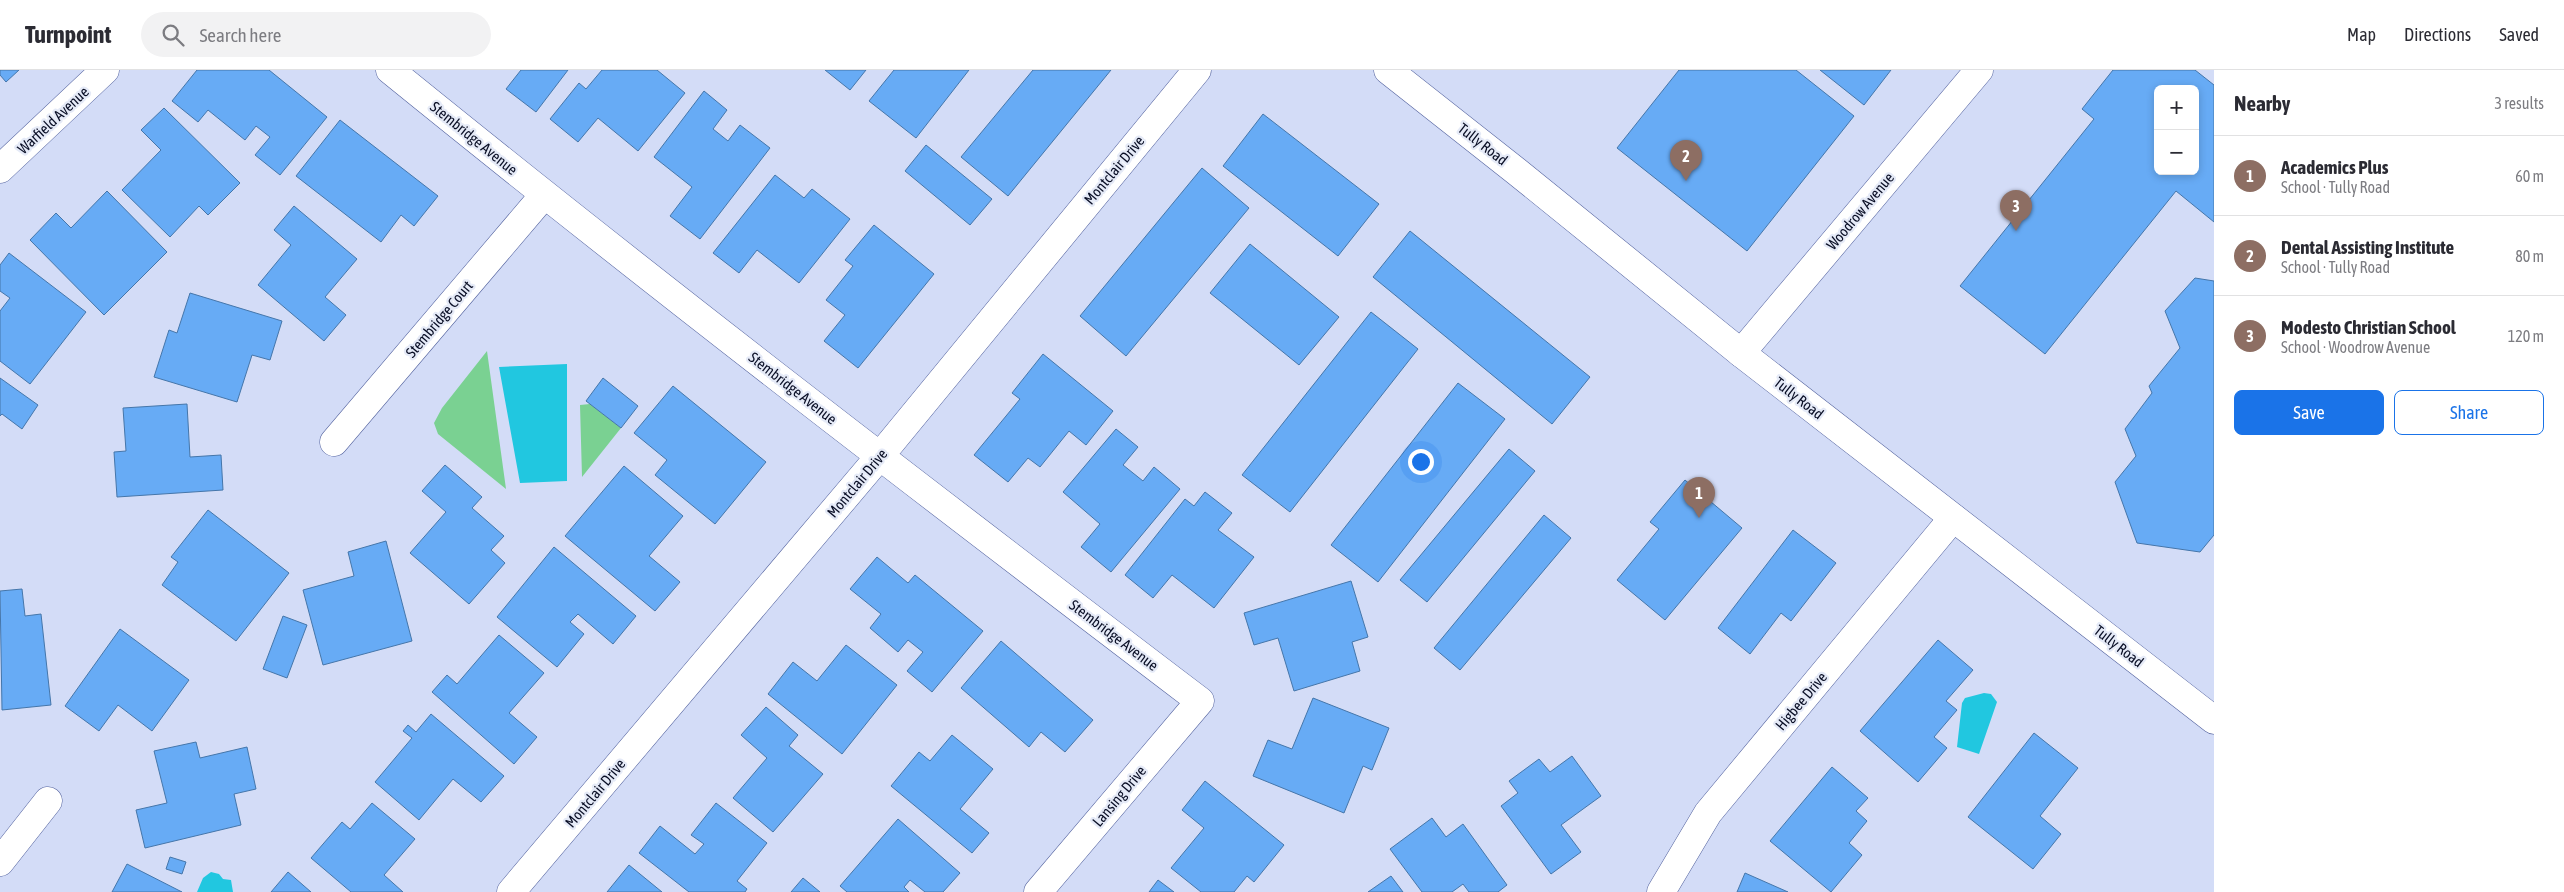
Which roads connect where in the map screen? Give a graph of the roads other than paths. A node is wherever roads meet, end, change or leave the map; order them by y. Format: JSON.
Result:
{"nodes":[{"id":1,"x":105,"y":70,"type":"edge"},
{"id":2,"x":390,"y":70,"type":"edge"},
{"id":3,"x":1197,"y":70,"type":"edge"},
{"id":4,"x":1388,"y":70,"type":"edge"},
{"id":5,"x":1979,"y":70,"type":"edge"},
{"id":6,"x":0,"y":169,"type":"edge"},
{"id":7,"x":544,"y":195,"type":"junction"},
{"id":8,"x":1741,"y":353,"type":"junction"},
{"id":9,"x":334,"y":442,"type":"dead end"},
{"id":10,"x":879,"y":457,"type":"junction"},
{"id":11,"x":1953,"y":518,"type":"junction"},
{"id":12,"x":1200,"y":701,"type":"joint"},
{"id":13,"x":2214,"y":720,"type":"edge"},
{"id":14,"x":48,"y":801,"type":"dead end"},
{"id":15,"x":0,"y":862,"type":"edge"},
{"id":16,"x":511,"y":892,"type":"edge"},
{"id":17,"x":1038,"y":892,"type":"edge"},
{"id":18,"x":1662,"y":892,"type":"edge"}],
"edges":[{"from":1,"to":6,"type":"street","name":"Warfield Avenue"},
{"from":2,"to":7,"type":"street","name":"Stembridge Avenue"},
{"from":3,"to":10,"type":"street","name":"Montclair Drive"},
{"from":4,"to":8,"type":"street","name":"Tully Road"},
{"from":5,"to":8,"type":"street","name":"Woodrow Avenue"},
{"from":7,"to":9,"type":"street","name":"Stembridge Court"},
{"from":7,"to":10,"type":"street","name":"Stembridge Avenue"},
{"from":8,"to":11,"type":"street","name":"Tully Road"},
{"from":10,"to":12,"type":"street","name":"Stembridge Avenue"},
{"from":10,"to":16,"type":"street","name":"Montclair Drive"},
{"from":11,"to":13,"type":"street","name":"Tully Road"},
{"from":11,"to":18,"type":"street","name":"Higbee Drive"},
{"from":12,"to":17,"type":"street","name":"Lansing Drive"},
{"from":14,"to":15,"type":"street"}]}
